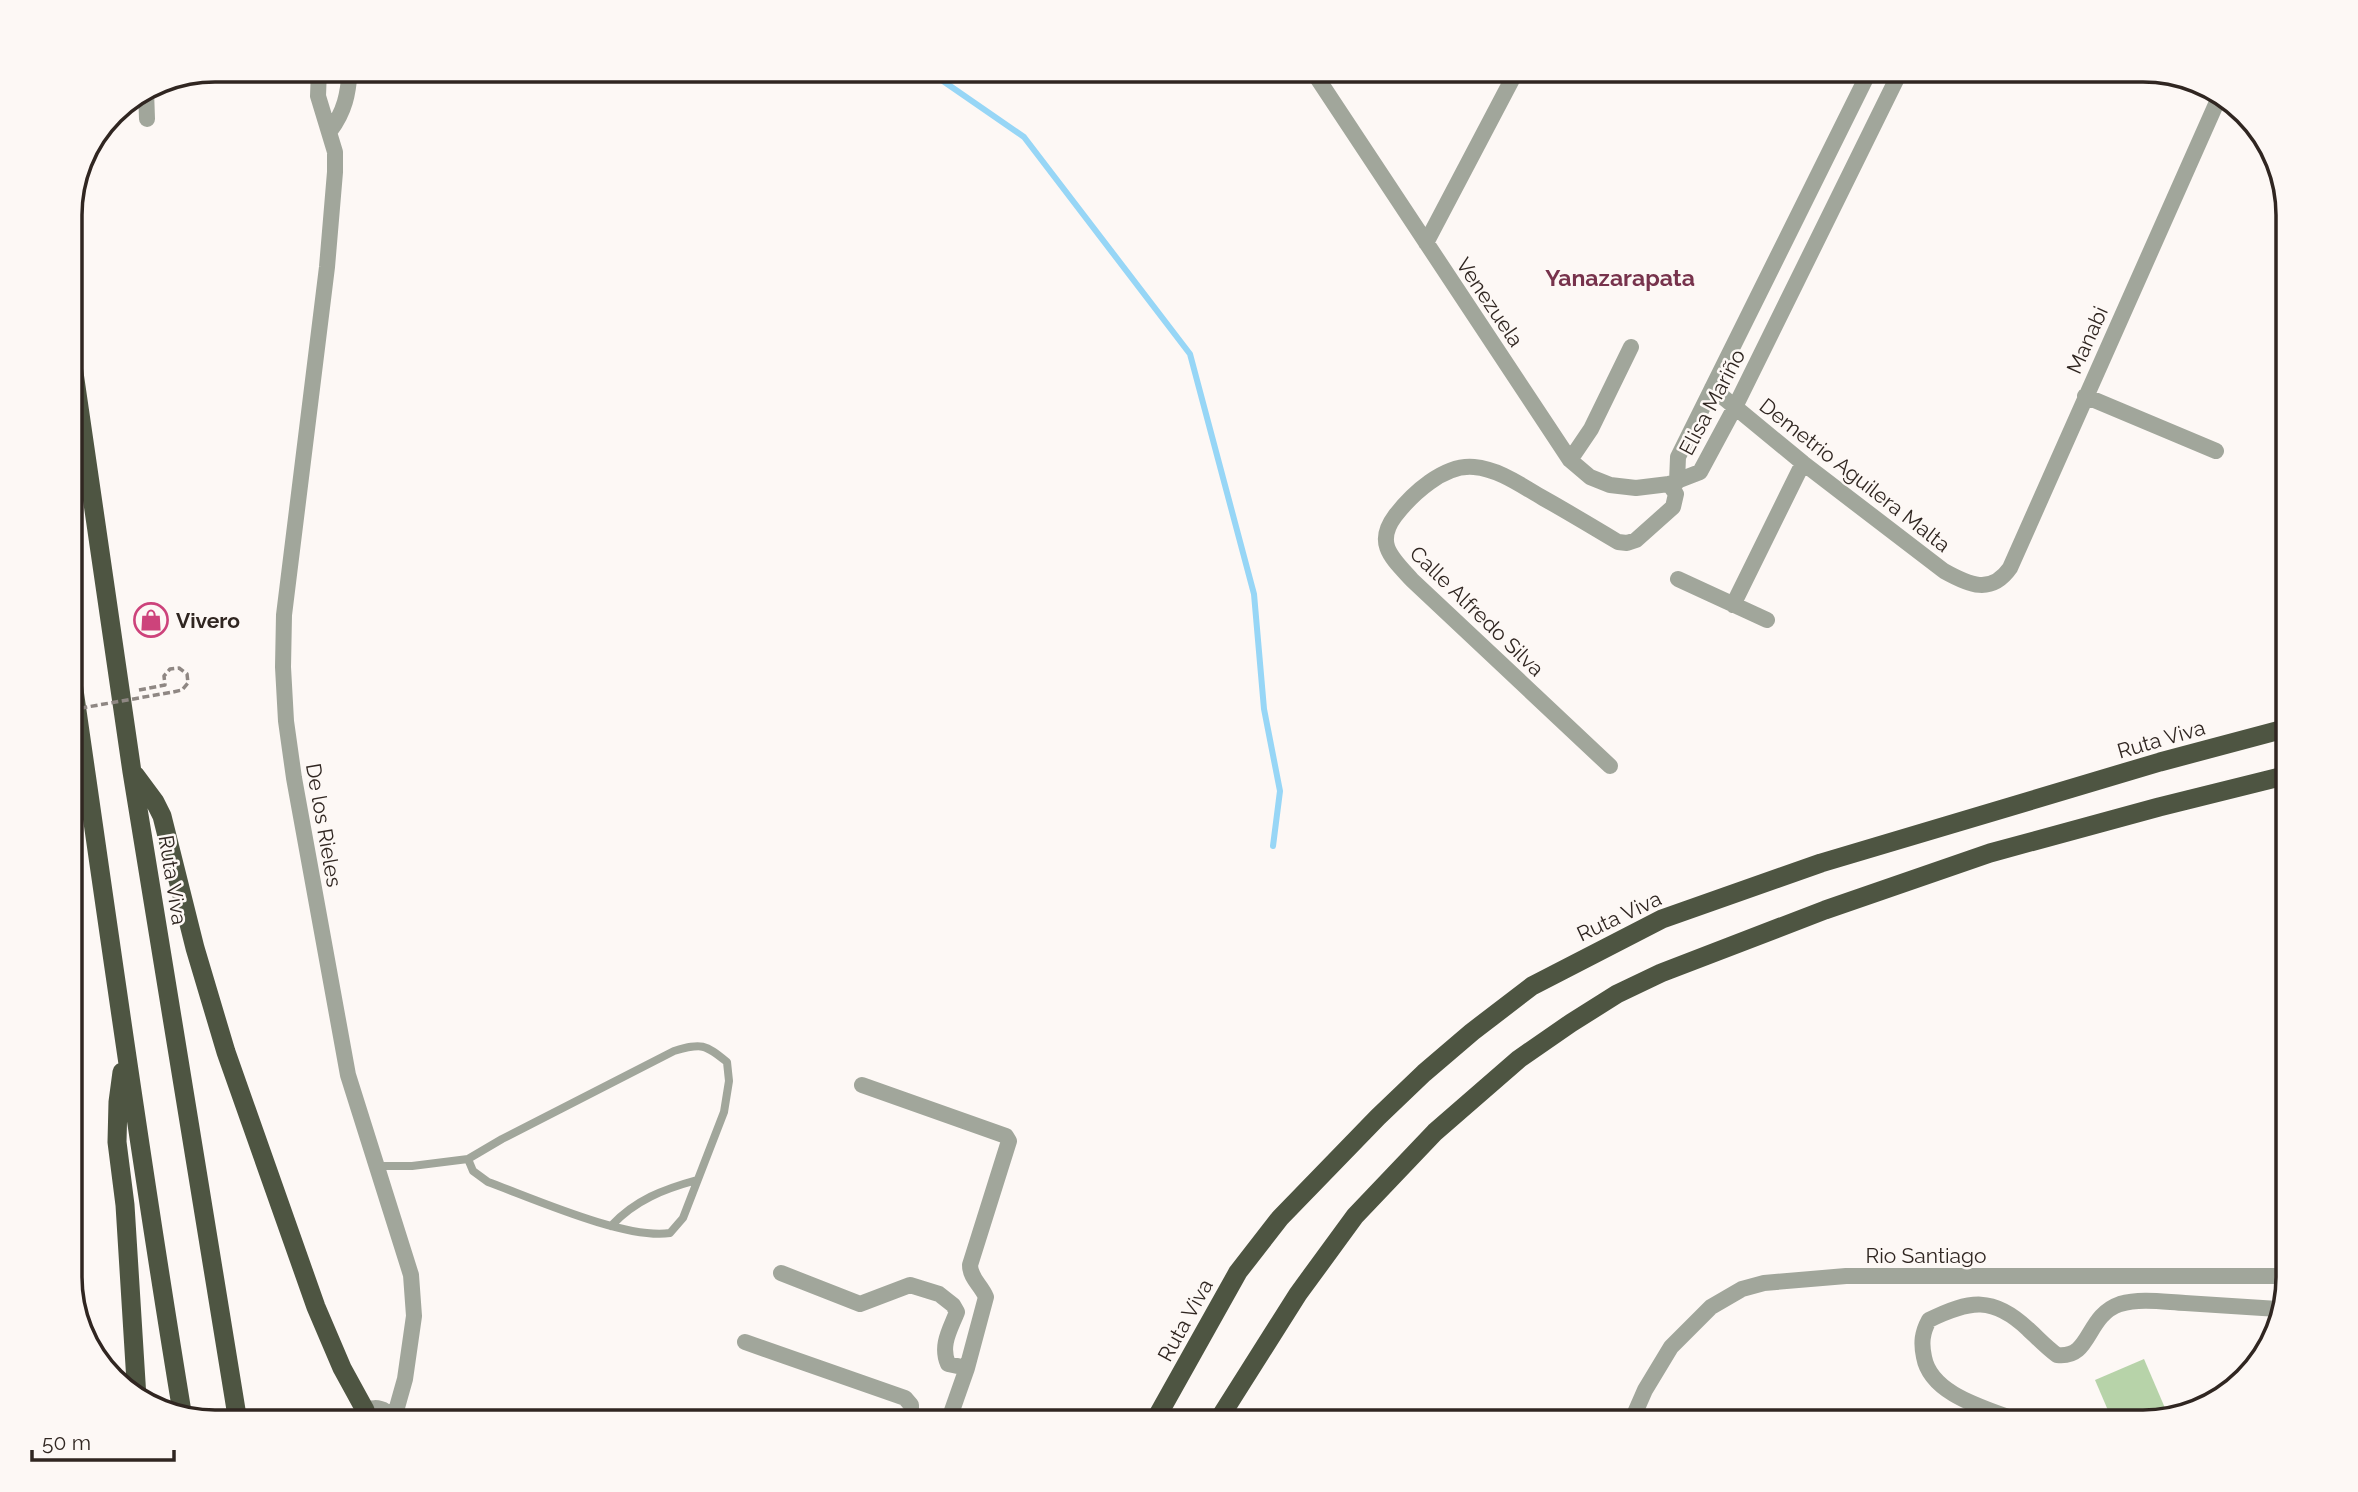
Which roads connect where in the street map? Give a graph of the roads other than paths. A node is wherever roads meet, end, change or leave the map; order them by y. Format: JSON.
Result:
{"nodes":[{"id":1,"x":1320,"y":82,"type":"edge"},
{"id":2,"x":1511,"y":82,"type":"edge"},
{"id":3,"x":1864,"y":82,"type":"edge"},
{"id":4,"x":1894,"y":82,"type":"edge"},
{"id":5,"x":320,"y":83,"type":"edge"},
{"id":6,"x":348,"y":83,"type":"edge"},
{"id":7,"x":146,"y":102,"type":"edge"},
{"id":8,"x":2216,"y":105,"type":"edge"},
{"id":9,"x":147,"y":119,"type":"dead end"},
{"id":10,"x":330,"y":131,"type":"junction"},
{"id":11,"x":1426,"y":243,"type":"junction"},
{"id":12,"x":1631,"y":347,"type":"dead end"},
{"id":13,"x":1712,"y":388,"type":"junction"},
{"id":14,"x":2085,"y":396,"type":"junction"},
{"id":15,"x":1735,"y":407,"type":"junction"},
{"id":16,"x":83,"y":433,"type":"edge"},
{"id":17,"x":2216,"y":451,"type":"dead end"},
{"id":18,"x":1570,"y":460,"type":"junction"},
{"id":19,"x":1803,"y":463,"type":"junction"},
{"id":20,"x":1673,"y":483,"type":"junction"},
{"id":21,"x":1678,"y":579,"type":"dead end"},
{"id":22,"x":1977,"y":585,"type":"joint"},
{"id":23,"x":1734,"y":605,"type":"junction"},
{"id":24,"x":1767,"y":620,"type":"dead end"},
{"id":25,"x":2275,"y":731,"type":"edge"},
{"id":26,"x":83,"y":749,"type":"edge"},
{"id":27,"x":1610,"y":766,"type":"dead end"},
{"id":28,"x":132,"y":772,"type":"junction"},
{"id":29,"x":2276,"y":778,"type":"edge"},
{"id":30,"x":125,"y":1050,"type":"junction"},
{"id":31,"x":862,"y":1085,"type":"dead end"},
{"id":32,"x":468,"y":1159,"type":"junction"},
{"id":33,"x":377,"y":1166,"type":"junction"},
{"id":34,"x":697,"y":1180,"type":"junction"},
{"id":35,"x":611,"y":1226,"type":"junction"},
{"id":36,"x":781,"y":1273,"type":"dead end"},
{"id":37,"x":2276,"y":1276,"type":"edge"},
{"id":38,"x":2272,"y":1309,"type":"edge"},
{"id":39,"x":745,"y":1342,"type":"dead end"},
{"id":40,"x":967,"y":1368,"type":"junction"},
{"id":41,"x":405,"y":1379,"type":"junction"},
{"id":42,"x":136,"y":1383,"type":"edge"},
{"id":43,"x":181,"y":1405,"type":"edge"},
{"id":44,"x":236,"y":1410,"type":"edge"},
{"id":45,"x":364,"y":1410,"type":"edge"},
{"id":46,"x":371,"y":1410,"type":"edge"},
{"id":47,"x":397,"y":1410,"type":"edge"},
{"id":48,"x":911,"y":1410,"type":"edge"},
{"id":49,"x":952,"y":1410,"type":"edge"},
{"id":50,"x":1161,"y":1410,"type":"edge"},
{"id":51,"x":1225,"y":1410,"type":"edge"},
{"id":52,"x":1636,"y":1410,"type":"edge"},
{"id":53,"x":1992,"y":1410,"type":"edge"}],
"edges":[{"from":1,"to":11,"type":"street","name":"Venezuela"},
{"from":2,"to":11,"type":"street"},
{"from":3,"to":13,"type":"street","name":"Elisa Mariño"},
{"from":4,"to":15,"type":"street","name":"Elisa Mariño"},
{"from":5,"to":10,"type":"street","name":"De los Rieles"},
{"from":6,"to":10,"type":"street"},
{"from":7,"to":9,"type":"street"},
{"from":8,"to":14,"type":"street","name":"Manabi"},
{"from":10,"to":33,"type":"street","name":"De los Rieles"},
{"from":11,"to":18,"type":"street","name":"Venezuela"},
{"from":12,"to":18,"type":"street"},
{"from":13,"to":15,"type":"street","name":"Demetrio Aguilera Malta"},
{"from":13,"to":20,"type":"street","name":"Elisa Mariño"},
{"from":14,"to":17,"type":"street"},
{"from":14,"to":22,"type":"street","name":"Manabi"},
{"from":15,"to":19,"type":"street","name":"Demetrio Aguilera Malta"},
{"from":15,"to":20,"type":"street","name":"Elisa Mariño"},
{"from":16,"to":28,"type":"highway","name":"Ruta Viva"},
{"from":18,"to":20,"type":"street","name":"Venezuela"},
{"from":19,"to":22,"type":"street","name":"Demetrio Aguilera Malta"},
{"from":19,"to":23,"type":"street"},
{"from":20,"to":27,"type":"street","name":"Calle Alfredo Silva"},
{"from":21,"to":23,"type":"street"},
{"from":23,"to":24,"type":"street"},
{"from":25,"to":50,"type":"highway","name":"Ruta Viva"},
{"from":26,"to":30,"type":"highway"},
{"from":28,"to":44,"type":"highway","name":"Ruta Viva"},
{"from":28,"to":45,"type":"highway"},
{"from":29,"to":51,"type":"highway"},
{"from":30,"to":42,"type":"highway"},
{"from":30,"to":43,"type":"highway"},
{"from":31,"to":40,"type":"street"},
{"from":32,"to":33,"type":"lane"},
{"from":32,"to":34,"type":"lane"},
{"from":32,"to":35,"type":"lane"},
{"from":33,"to":41,"type":"street","name":"De los Rieles"},
{"from":34,"to":35,"type":"lane"},
{"from":34,"to":35,"type":"lane"},
{"from":36,"to":40,"type":"street"},
{"from":37,"to":52,"type":"street","name":"Rio Santiago"},
{"from":38,"to":53,"type":"street"},
{"from":39,"to":48,"type":"street"},
{"from":40,"to":49,"type":"street"},
{"from":41,"to":46,"type":"street"},
{"from":41,"to":47,"type":"street","name":"De los Rieles"}]}
